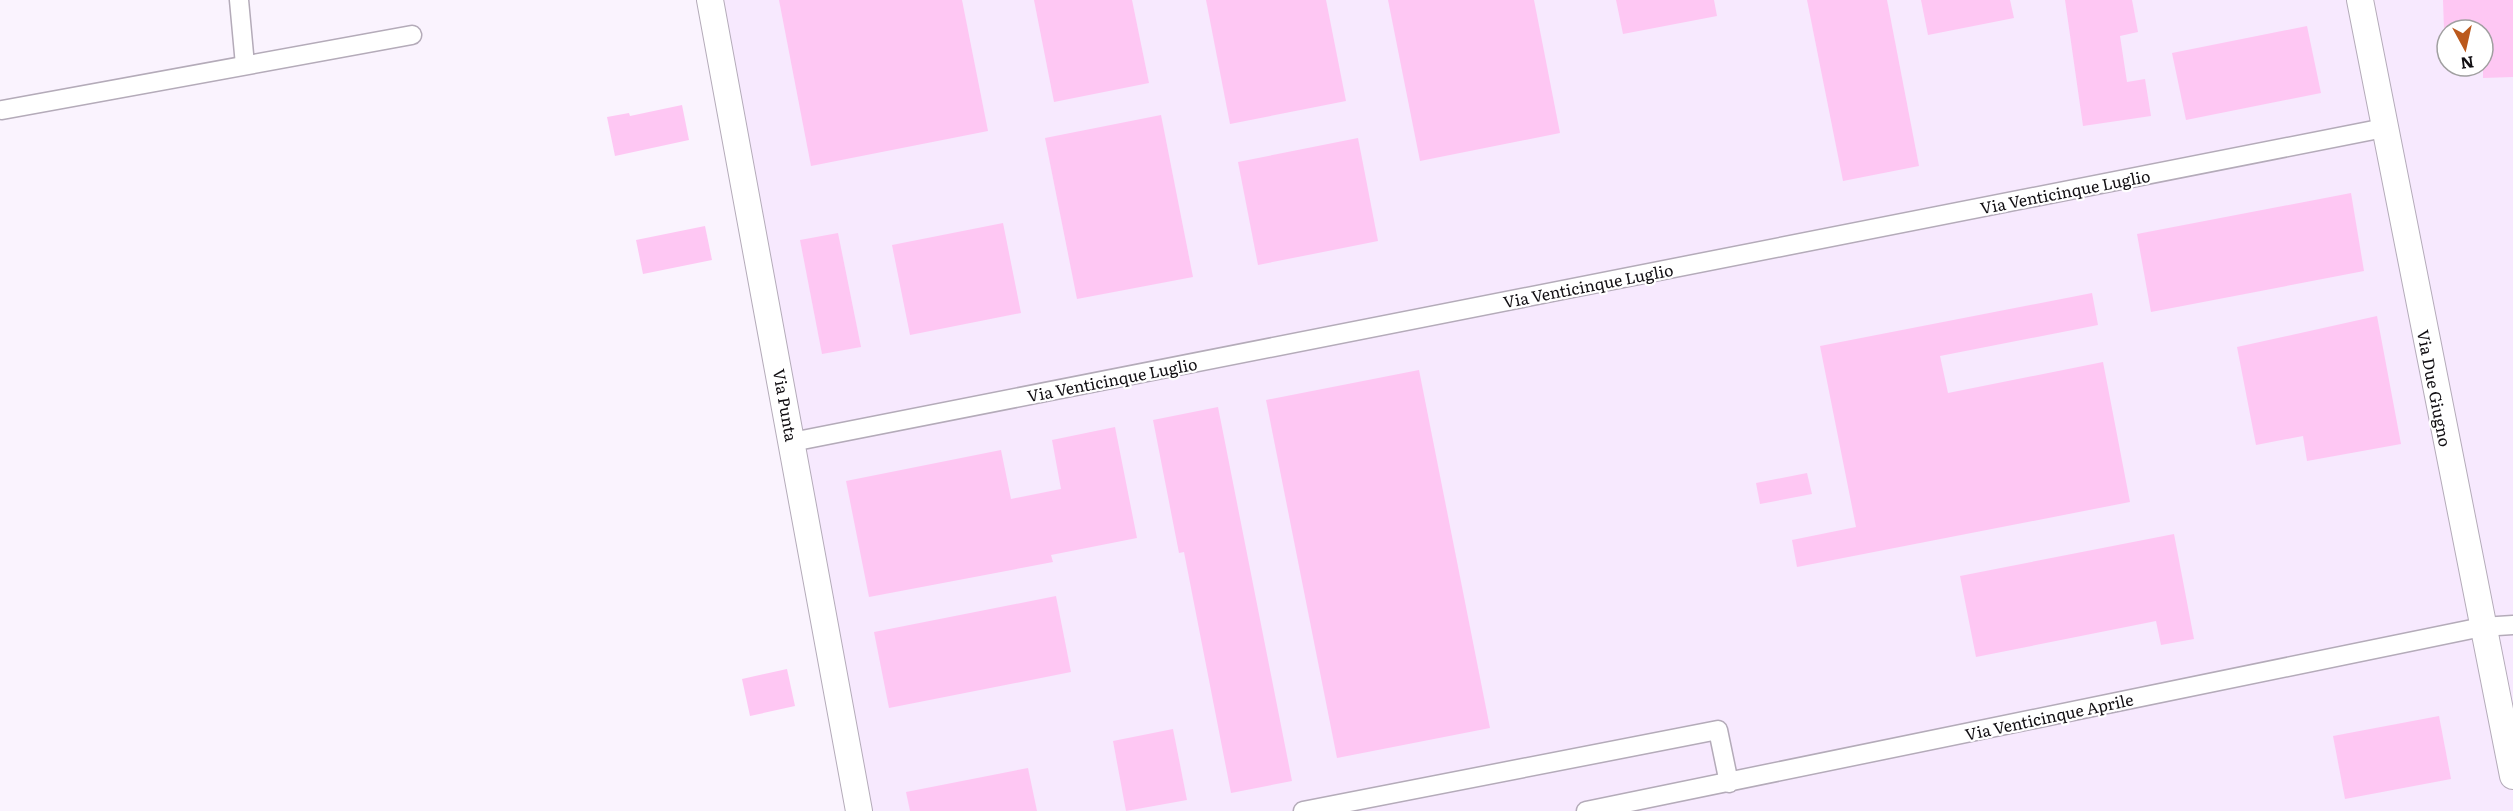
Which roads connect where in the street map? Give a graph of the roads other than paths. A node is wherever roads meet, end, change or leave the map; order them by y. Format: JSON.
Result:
{"nodes":[{"id":1,"x":239,"y":0,"type":"edge"},
{"id":2,"x":710,"y":0,"type":"edge"},
{"id":3,"x":2360,"y":0,"type":"edge"},
{"id":4,"x":412,"y":35,"type":"dead end"},
{"id":5,"x":245,"y":65,"type":"junction"},
{"id":6,"x":2,"y":110,"type":"dead end"},
{"id":7,"x":2384,"y":128,"type":"junction"},
{"id":8,"x":792,"y":442,"type":"junction"},
{"id":9,"x":2513,"y":626,"type":"edge"},
{"id":10,"x":2482,"y":627,"type":"junction"},
{"id":11,"x":2513,"y":776,"type":"edge"},
{"id":12,"x":1729,"y":783,"type":"junction"},
{"id":13,"x":859,"y":811,"type":"edge"},
{"id":14,"x":1303,"y":811,"type":"edge"},
{"id":15,"x":1586,"y":811,"type":"edge"}],
"edges":[{"from":1,"to":5,"type":"street"},
{"from":2,"to":8,"type":"street","name":"Via Punta"},
{"from":3,"to":7,"type":"street","name":"Via Due Giugno"},
{"from":4,"to":5,"type":"street"},
{"from":5,"to":6,"type":"street"},
{"from":7,"to":8,"type":"street","name":"Via Venticinque Luglio"},
{"from":7,"to":10,"type":"street","name":"Via Due Giugno"},
{"from":8,"to":13,"type":"street","name":"Via Punta"},
{"from":9,"to":10,"type":"street","name":"Via Venticinque Aprile"},
{"from":10,"to":11,"type":"street","name":"Via Due Giugno"},
{"from":10,"to":12,"type":"street","name":"Via Venticinque Aprile"},
{"from":12,"to":14,"type":"street"},
{"from":12,"to":15,"type":"street","name":"Via Venticinque Aprile"}]}
